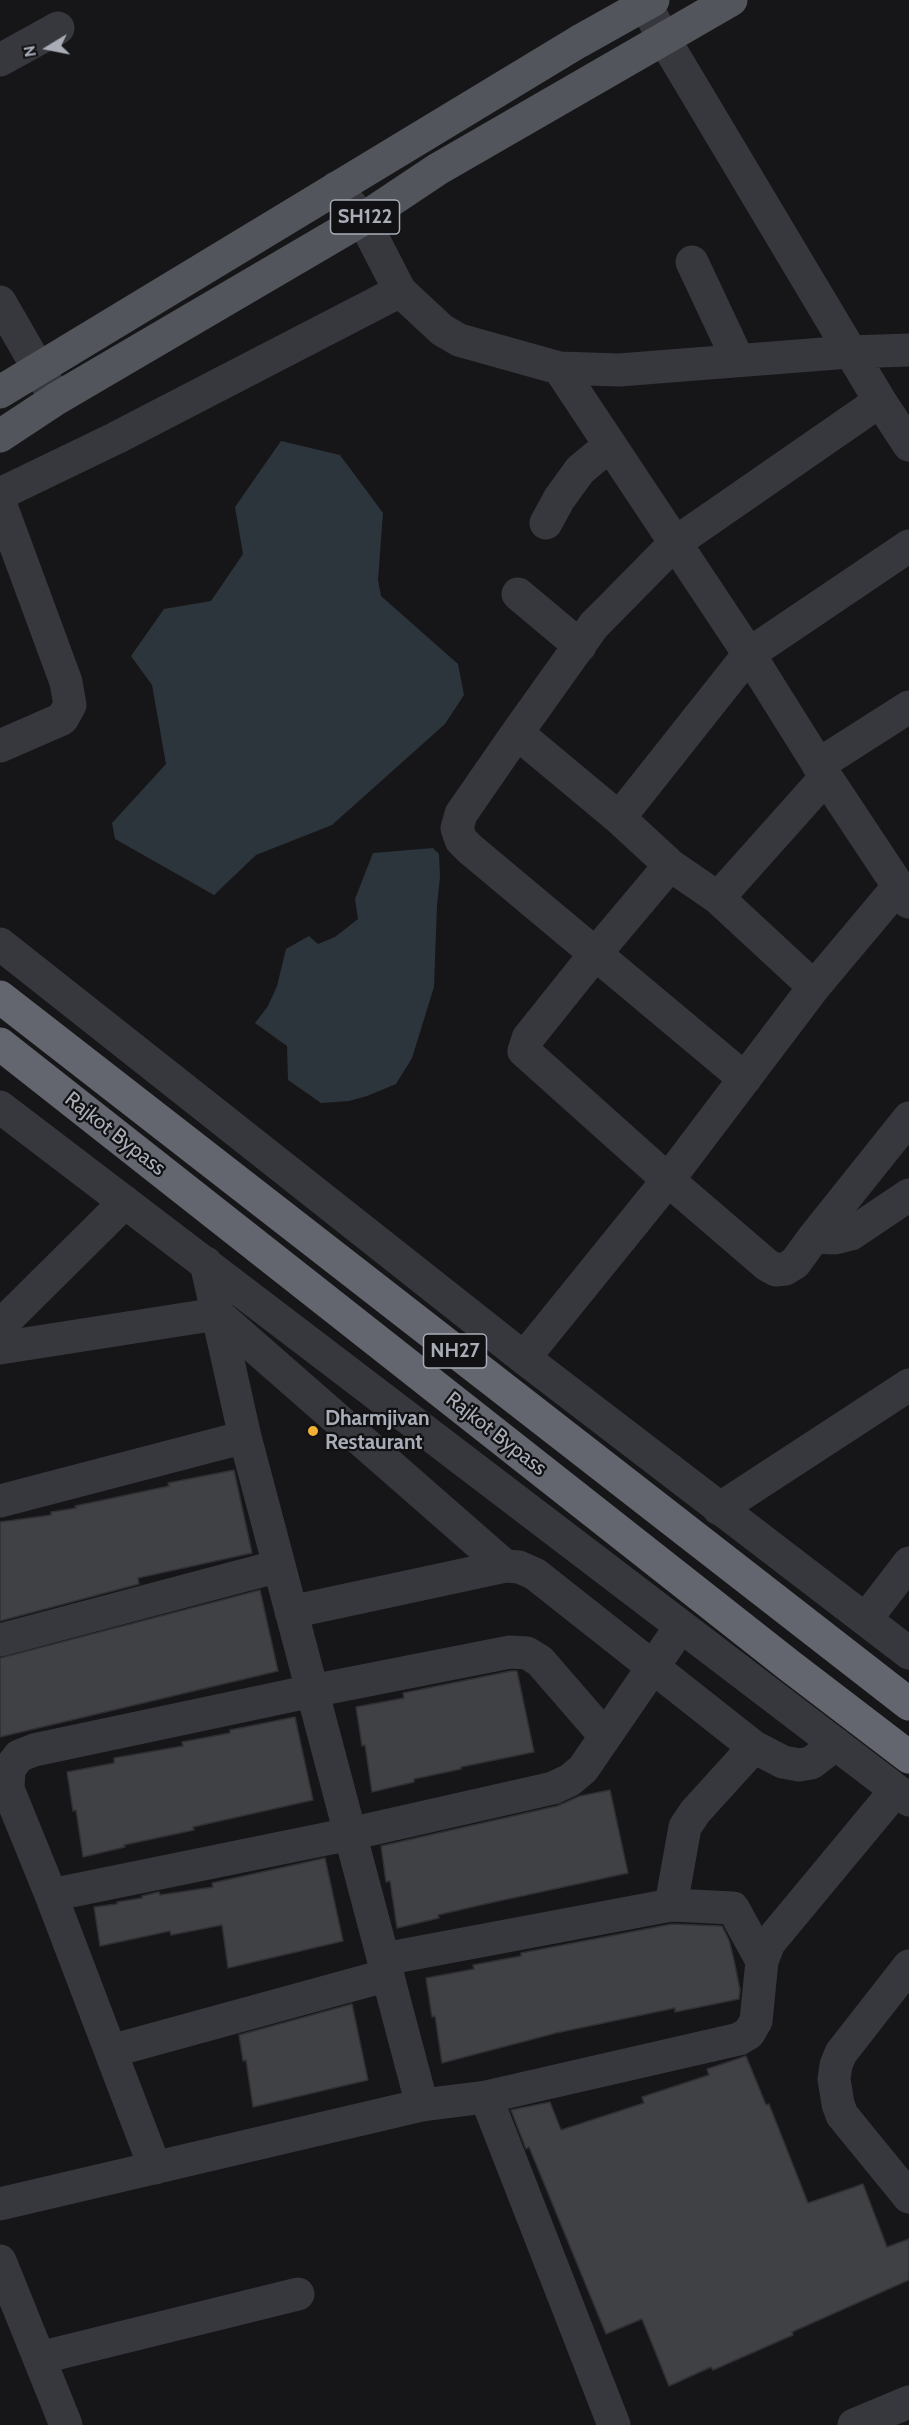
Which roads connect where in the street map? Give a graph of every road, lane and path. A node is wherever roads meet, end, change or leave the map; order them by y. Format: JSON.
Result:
{"nodes":[{"id":1,"x":731,"y":0,"type":"edge"},
{"id":2,"x":647,"y":1,"type":"edge"},
{"id":3,"x":58,"y":28,"type":"dead end"},
{"id":4,"x":664,"y":39,"type":"junction"},
{"id":5,"x":0,"y":60,"type":"edge"},
{"id":6,"x":336,"y":188,"type":"junction"},
{"id":7,"x":363,"y":219,"type":"junction"},
{"id":8,"x":213,"y":262,"type":"junction"},
{"id":9,"x":692,"y":262,"type":"dead end"},
{"id":10,"x":400,"y":291,"type":"junction"},
{"id":11,"x":233,"y":295,"type":"junction"},
{"id":12,"x":0,"y":302,"type":"edge"},
{"id":13,"x":909,"y":350,"type":"edge"},
{"id":14,"x":849,"y":352,"type":"junction"},
{"id":15,"x":738,"y":360,"type":"junction"},
{"id":16,"x":559,"y":368,"type":"junction"},
{"id":17,"x":38,"y":369,"type":"junction"},
{"id":18,"x":0,"y":392,"type":"edge"},
{"id":19,"x":56,"y":399,"type":"junction"},
{"id":20,"x":880,"y":401,"type":"junction"},
{"id":21,"x":0,"y":436,"type":"edge"},
{"id":22,"x":610,"y":445,"type":"junction"},
{"id":23,"x":909,"y":445,"type":"edge"},
{"id":24,"x":0,"y":494,"type":"edge"},
{"id":25,"x":0,"y":503,"type":"edge"},
{"id":26,"x":546,"y":523,"type":"dead end"},
{"id":27,"x":675,"y":543,"type":"junction"},
{"id":28,"x":909,"y":546,"type":"edge"},
{"id":29,"x":518,"y":594,"type":"dead end"},
{"id":30,"x":580,"y":646,"type":"junction"},
{"id":31,"x":749,"y":654,"type":"junction"},
{"id":32,"x":909,"y":707,"type":"edge"},
{"id":33,"x":518,"y":732,"type":"junction"},
{"id":34,"x":0,"y":746,"type":"edge"},
{"id":35,"x":822,"y":771,"type":"junction"},
{"id":36,"x":619,"y":818,"type":"junction"},
{"id":37,"x":670,"y":866,"type":"junction"},
{"id":38,"x":904,"y":895,"type":"edge"},
{"id":39,"x":718,"y":898,"type":"junction"},
{"id":40,"x":0,"y":944,"type":"edge"},
{"id":41,"x":596,"y":953,"type":"junction"},
{"id":42,"x":814,"y":987,"type":"junction"},
{"id":43,"x":0,"y":997,"type":"edge"},
{"id":44,"x":0,"y":1044,"type":"edge"},
{"id":45,"x":745,"y":1079,"type":"junction"},
{"id":46,"x":0,"y":1107,"type":"edge"},
{"id":47,"x":909,"y":1118,"type":"edge"},
{"id":48,"x":668,"y":1180,"type":"junction"},
{"id":49,"x":909,"y":1194,"type":"edge"},
{"id":50,"x":125,"y":1202,"type":"junction"},
{"id":51,"x":814,"y":1237,"type":"junction"},
{"id":52,"x":206,"y":1263,"type":"junction"},
{"id":53,"x":217,"y":1314,"type":"junction"},
{"id":54,"x":0,"y":1326,"type":"edge"},
{"id":55,"x":0,"y":1348,"type":"edge"},
{"id":56,"x":524,"y":1358,"type":"junction"},
{"id":57,"x":909,"y":1385,"type":"edge"},
{"id":58,"x":414,"y":1422,"type":"junction"},
{"id":59,"x":245,"y":1437,"type":"junction"},
{"id":60,"x":390,"y":1465,"type":"junction"},
{"id":61,"x":0,"y":1501,"type":"edge"},
{"id":62,"x":719,"y":1509,"type":"junction"},
{"id":63,"x":909,"y":1563,"type":"edge"},
{"id":64,"x":279,"y":1566,"type":"junction"},
{"id":65,"x":505,"y":1566,"type":"junction"},
{"id":66,"x":291,"y":1612,"type":"junction"},
{"id":67,"x":866,"y":1619,"type":"junction"},
{"id":68,"x":681,"y":1626,"type":"junction"},
{"id":69,"x":0,"y":1640,"type":"edge"},
{"id":70,"x":909,"y":1653,"type":"edge"},
{"id":71,"x":653,"y":1667,"type":"junction"},
{"id":72,"x":312,"y":1691,"type":"junction"},
{"id":73,"x":909,"y":1704,"type":"edge"},
{"id":74,"x":605,"y":1736,"type":"junction"},
{"id":75,"x":836,"y":1744,"type":"junction"},
{"id":76,"x":754,"y":1747,"type":"junction"},
{"id":77,"x":909,"y":1757,"type":"edge"},
{"id":78,"x":4,"y":1768,"type":"edge"},
{"id":79,"x":903,"y":1795,"type":"edge"},
{"id":80,"x":350,"y":1834,"type":"junction"},
{"id":81,"x":51,"y":1895,"type":"junction"},
{"id":82,"x":671,"y":1905,"type":"junction"},
{"id":83,"x":762,"y":1960,"type":"junction"},
{"id":84,"x":909,"y":1966,"type":"edge"},
{"id":85,"x":386,"y":1967,"type":"junction"},
{"id":86,"x":111,"y":2050,"type":"junction"},
{"id":87,"x":486,"y":2097,"type":"junction"},
{"id":88,"x":422,"y":2105,"type":"junction"},
{"id":89,"x":155,"y":2168,"type":"junction"},
{"id":90,"x":905,"y":2181,"type":"edge"},
{"id":91,"x":0,"y":2204,"type":"edge"},
{"id":92,"x":0,"y":2261,"type":"edge"},
{"id":93,"x":298,"y":2294,"type":"dead end"},
{"id":94,"x":39,"y":2358,"type":"junction"},
{"id":95,"x":909,"y":2402,"type":"edge"},
{"id":96,"x":66,"y":2425,"type":"edge"},
{"id":97,"x":614,"y":2425,"type":"edge"},
{"id":98,"x":854,"y":2425,"type":"edge"}],
"edges":[{"from":1,"to":4,"type":"main road","number":"SH122"},
{"from":2,"to":4,"type":"street"},
{"from":2,"to":6,"type":"main road","number":"SH122"},
{"from":3,"to":5,"type":"street"},
{"from":4,"to":7,"type":"main road","number":"SH122"},
{"from":4,"to":14,"type":"street"},
{"from":6,"to":7,"type":"street"},
{"from":6,"to":8,"type":"main road","number":"SH122"},
{"from":7,"to":10,"type":"street"},
{"from":7,"to":11,"type":"main road","number":"SH122"},
{"from":8,"to":11,"type":"main road"},
{"from":8,"to":17,"type":"main road","number":"SH122"},
{"from":9,"to":15,"type":"street"},
{"from":10,"to":16,"type":"street"},
{"from":10,"to":24,"type":"street"},
{"from":11,"to":19,"type":"main road","number":"SH122"},
{"from":12,"to":17,"type":"street"},
{"from":13,"to":14,"type":"street"},
{"from":14,"to":15,"type":"street"},
{"from":14,"to":20,"type":"street"},
{"from":15,"to":16,"type":"street"},
{"from":16,"to":22,"type":"street"},
{"from":17,"to":18,"type":"main road","number":"SH122"},
{"from":17,"to":19,"type":"street"},
{"from":19,"to":21,"type":"main road","number":"SH122"},
{"from":20,"to":23,"type":"street"},
{"from":20,"to":27,"type":"street"},
{"from":22,"to":26,"type":"street"},
{"from":22,"to":27,"type":"street"},
{"from":25,"to":34,"type":"street"},
{"from":27,"to":30,"type":"street"},
{"from":27,"to":31,"type":"street"},
{"from":28,"to":31,"type":"street"},
{"from":29,"to":30,"type":"street"},
{"from":30,"to":33,"type":"street"},
{"from":31,"to":35,"type":"street"},
{"from":31,"to":36,"type":"street"},
{"from":32,"to":35,"type":"street"},
{"from":33,"to":36,"type":"street"},
{"from":33,"to":41,"type":"street"},
{"from":35,"to":38,"type":"street"},
{"from":35,"to":39,"type":"street"},
{"from":36,"to":37,"type":"street"},
{"from":37,"to":39,"type":"street"},
{"from":37,"to":41,"type":"street"},
{"from":38,"to":42,"type":"street"},
{"from":39,"to":42,"type":"street"},
{"from":40,"to":56,"type":"street"},
{"from":41,"to":45,"type":"street"},
{"from":41,"to":48,"type":"street"},
{"from":42,"to":45,"type":"street"},
{"from":43,"to":73,"type":"highway","name":"Rajkot Bypass","number":"NH27"},
{"from":44,"to":77,"type":"highway","name":"Rajkot Bypass","number":"NH27"},
{"from":45,"to":48,"type":"street"},
{"from":46,"to":50,"type":"street"},
{"from":47,"to":51,"type":"street"},
{"from":48,"to":51,"type":"street"},
{"from":48,"to":56,"type":"street"},
{"from":49,"to":51,"type":"street"},
{"from":50,"to":52,"type":"street"},
{"from":50,"to":54,"type":"street"},
{"from":52,"to":53,"type":"street"},
{"from":52,"to":58,"type":"street"},
{"from":53,"to":55,"type":"street"},
{"from":53,"to":59,"type":"street"},
{"from":53,"to":60,"type":"street"},
{"from":56,"to":62,"type":"street"},
{"from":57,"to":62,"type":"street"},
{"from":58,"to":60,"type":"street"},
{"from":58,"to":68,"type":"street"},
{"from":59,"to":61,"type":"street"},
{"from":59,"to":64,"type":"street"},
{"from":60,"to":65,"type":"street"},
{"from":62,"to":67,"type":"street"},
{"from":63,"to":67,"type":"street"},
{"from":64,"to":66,"type":"street"},
{"from":64,"to":69,"type":"street"},
{"from":65,"to":66,"type":"street"},
{"from":65,"to":71,"type":"street"},
{"from":66,"to":72,"type":"street"},
{"from":67,"to":70,"type":"street"},
{"from":68,"to":71,"type":"street"},
{"from":68,"to":75,"type":"street"},
{"from":71,"to":74,"type":"street"},
{"from":71,"to":76,"type":"street"},
{"from":72,"to":74,"type":"street"},
{"from":72,"to":78,"type":"street"},
{"from":72,"to":80,"type":"street"},
{"from":74,"to":80,"type":"street"},
{"from":75,"to":76,"type":"street"},
{"from":75,"to":79,"type":"street"},
{"from":76,"to":82,"type":"street"},
{"from":78,"to":81,"type":"street"},
{"from":79,"to":83,"type":"street"},
{"from":80,"to":81,"type":"street"},
{"from":80,"to":85,"type":"street"},
{"from":81,"to":86,"type":"street"},
{"from":82,"to":83,"type":"street"},
{"from":82,"to":85,"type":"street"},
{"from":83,"to":87,"type":"street"},
{"from":84,"to":90,"type":"street"},
{"from":85,"to":86,"type":"street"},
{"from":85,"to":88,"type":"street"},
{"from":86,"to":89,"type":"street"},
{"from":87,"to":88,"type":"street"},
{"from":87,"to":97,"type":"street"},
{"from":88,"to":89,"type":"street"},
{"from":89,"to":91,"type":"street"},
{"from":92,"to":94,"type":"street"},
{"from":93,"to":94,"type":"street"},
{"from":94,"to":96,"type":"street"},
{"from":95,"to":98,"type":"street"}]}
